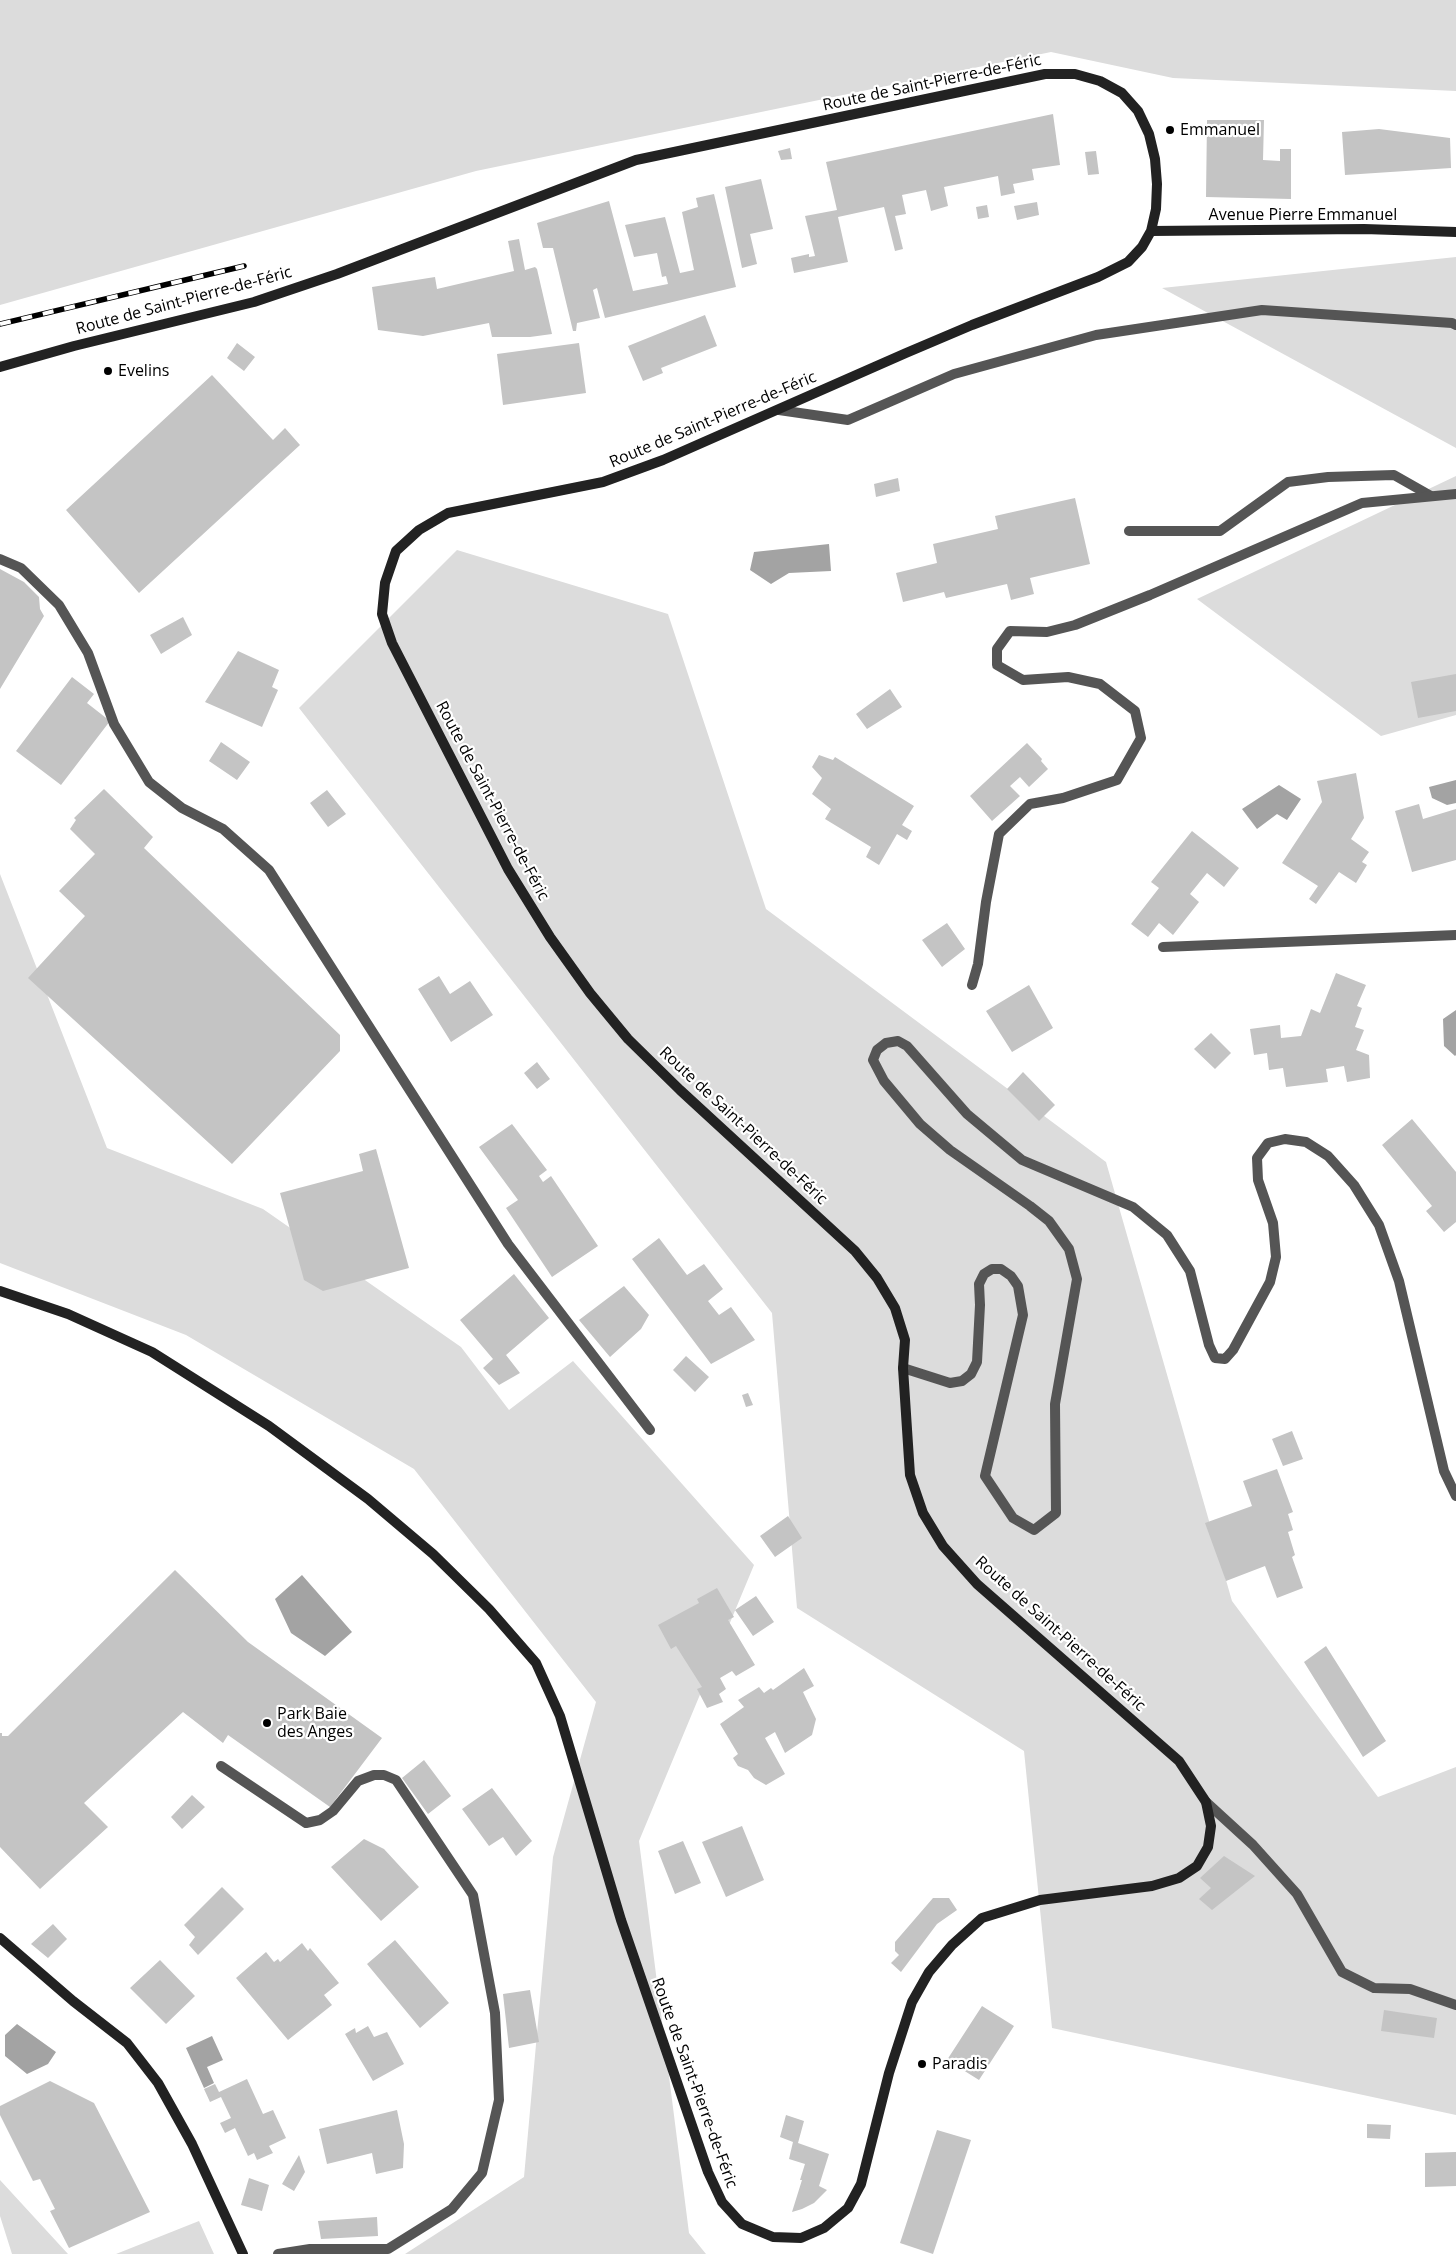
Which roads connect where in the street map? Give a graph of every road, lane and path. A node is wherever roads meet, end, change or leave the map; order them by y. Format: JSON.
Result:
{"nodes":[{"id":1,"x":1151,"y":230,"type":"junction"},
{"id":2,"x":1456,"y":232,"type":"edge"},
{"id":3,"x":1456,"y":325,"type":"edge"},
{"id":4,"x":0,"y":367,"type":"edge"},
{"id":5,"x":779,"y":410,"type":"junction"},
{"id":6,"x":1456,"y":494,"type":"edge"},
{"id":7,"x":1431,"y":496,"type":"junction"},
{"id":8,"x":1129,"y":531,"type":"dead end"},
{"id":9,"x":0,"y":559,"type":"edge"},
{"id":10,"x":1456,"y":935,"type":"edge"},
{"id":11,"x":1163,"y":947,"type":"dead end"},
{"id":12,"x":972,"y":985,"type":"dead end"},
{"id":13,"x":0,"y":1291,"type":"edge"},
{"id":14,"x":903,"y":1368,"type":"junction"},
{"id":15,"x":650,"y":1430,"type":"dead end"},
{"id":16,"x":1456,"y":1496,"type":"edge"},
{"id":17,"x":221,"y":1766,"type":"dead end"},
{"id":18,"x":1206,"y":1802,"type":"junction"},
{"id":19,"x":0,"y":1938,"type":"edge"},
{"id":20,"x":1456,"y":2005,"type":"edge"},
{"id":21,"x":243,"y":2254,"type":"edge"},
{"id":22,"x":278,"y":2254,"type":"edge"}],
"edges":[{"from":1,"to":2,"type":"street","name":"Avenue Pierre Emmanuel"},
{"from":1,"to":4,"type":"street","name":"Route de Saint-Pierre-de-Féric"},
{"from":1,"to":5,"type":"street","name":"Route de Saint-Pierre-de-Féric"},
{"from":3,"to":5,"type":"street"},
{"from":5,"to":14,"type":"street","name":"Route de Saint-Pierre-de-Féric"},
{"from":6,"to":7,"type":"street"},
{"from":7,"to":8,"type":"street"},
{"from":7,"to":12,"type":"street"},
{"from":9,"to":15,"type":"street"},
{"from":10,"to":11,"type":"street"},
{"from":13,"to":18,"type":"street","name":"Route de Saint-Pierre-de-Féric"},
{"from":14,"to":16,"type":"street"},
{"from":14,"to":18,"type":"street","name":"Route de Saint-Pierre-de-Féric"},
{"from":17,"to":22,"type":"street"},
{"from":18,"to":20,"type":"street"},
{"from":19,"to":21,"type":"street"}]}
